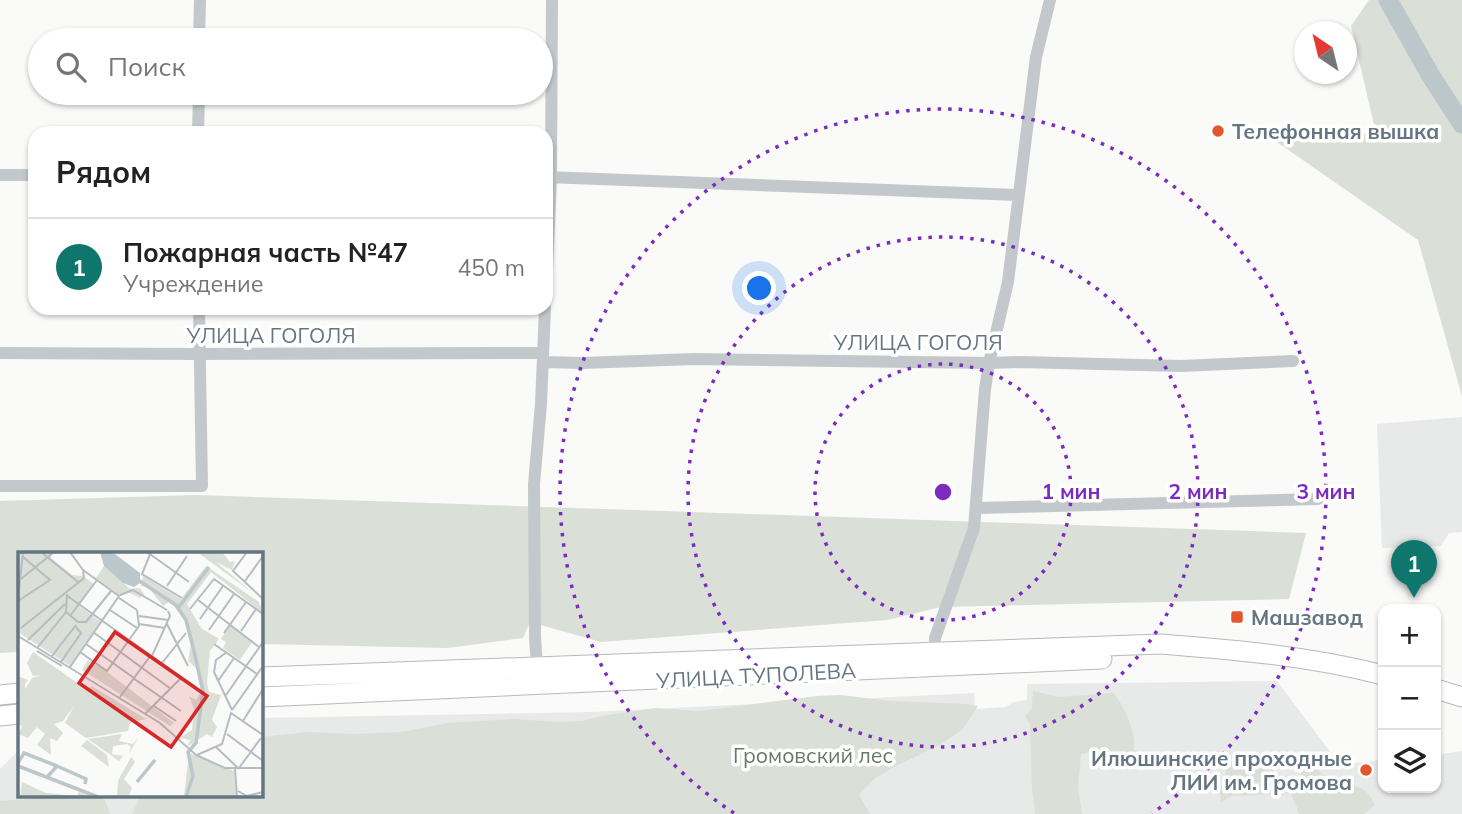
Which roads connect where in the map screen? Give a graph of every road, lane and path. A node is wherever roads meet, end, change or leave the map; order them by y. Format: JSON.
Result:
{"nodes":[{"id":1,"x":200,"y":0,"type":"edge"},
{"id":2,"x":552,"y":0,"type":"edge"},
{"id":3,"x":1050,"y":0,"type":"edge"},
{"id":4,"x":199,"y":28,"type":"edge"},
{"id":5,"x":552,"y":28,"type":"edge"},
{"id":6,"x":199,"y":105,"type":"edge"},
{"id":7,"x":550,"y":105,"type":"edge"},
{"id":8,"x":198,"y":126,"type":"edge"},
{"id":9,"x":550,"y":126,"type":"edge"},
{"id":10,"x":0,"y":175,"type":"edge"},
{"id":11,"x":28,"y":175,"type":"edge"},
{"id":12,"x":553,"y":177,"type":"edge"},
{"id":13,"x":1019,"y":195,"type":"junction"},
{"id":14,"x":199,"y":315,"type":"edge"},
{"id":15,"x":545,"y":315,"type":"edge"},
{"id":16,"x":0,"y":353,"type":"edge"},
{"id":17,"x":198,"y":354,"type":"junction"},
{"id":18,"x":543,"y":357,"type":"junction"},
{"id":19,"x":1293,"y":361,"type":"dead end"},
{"id":20,"x":989,"y":363,"type":"junction"},
{"id":21,"x":0,"y":486,"type":"edge"},
{"id":22,"x":1318,"y":499,"type":"dead end"},
{"id":23,"x":976,"y":508,"type":"junction"},
{"id":24,"x":934,"y":651,"type":"junction"},
{"id":25,"x":1251,"y":651,"type":"junction"},
{"id":26,"x":537,"y":668,"type":"junction"},
{"id":27,"x":1378,"y":674,"type":"edge"},
{"id":28,"x":262,"y":677,"type":"edge"},
{"id":29,"x":1441,"y":691,"type":"edge"},
{"id":30,"x":18,"y":693,"type":"edge"},
{"id":31,"x":0,"y":695,"type":"edge"},
{"id":32,"x":262,"y":697,"type":"edge"},
{"id":33,"x":1462,"y":697,"type":"edge"},
{"id":34,"x":18,"y":714,"type":"edge"},
{"id":35,"x":0,"y":716,"type":"edge"}],
"edges":[{"from":1,"to":4,"type":"street"},
{"from":2,"to":5,"type":"street"},
{"from":3,"to":13,"type":"street"},
{"from":6,"to":8,"type":"street"},
{"from":7,"to":9,"type":"street"},
{"from":10,"to":11,"type":"street"},
{"from":12,"to":13,"type":"street"},
{"from":13,"to":20,"type":"street"},
{"from":14,"to":17,"type":"street"},
{"from":15,"to":18,"type":"street"},
{"from":16,"to":17,"type":"street","name":"УЛИЦА ГОГОЛЯ"},
{"from":17,"to":18,"type":"street","name":"УЛИЦА ГОГОЛЯ"},
{"from":17,"to":21,"type":"street"},
{"from":18,"to":20,"type":"street","name":"УЛИЦА ГОГОЛЯ"},
{"from":18,"to":26,"type":"street"},
{"from":19,"to":20,"type":"street","name":"УЛИЦА ГОГОЛЯ"},
{"from":20,"to":23,"type":"street"},
{"from":22,"to":23,"type":"street"},
{"from":23,"to":24,"type":"street"},
{"from":24,"to":25,"type":"main road","name":"УЛИЦА ТУПОЛЕВА"},
{"from":24,"to":26,"type":"main road","name":"УЛИЦА ТУПОЛЕВА"},
{"from":25,"to":27,"type":"main road","name":"УЛИЦА ТУПОЛЕВА"},
{"from":25,"to":32,"type":"main road","name":"УЛИЦА ТУПОЛЕВА"},
{"from":26,"to":28,"type":"main road","name":"УЛИЦА ТУПОЛЕВА"},
{"from":29,"to":33,"type":"main road"},
{"from":30,"to":31,"type":"main road"},
{"from":34,"to":35,"type":"main road"}]}
